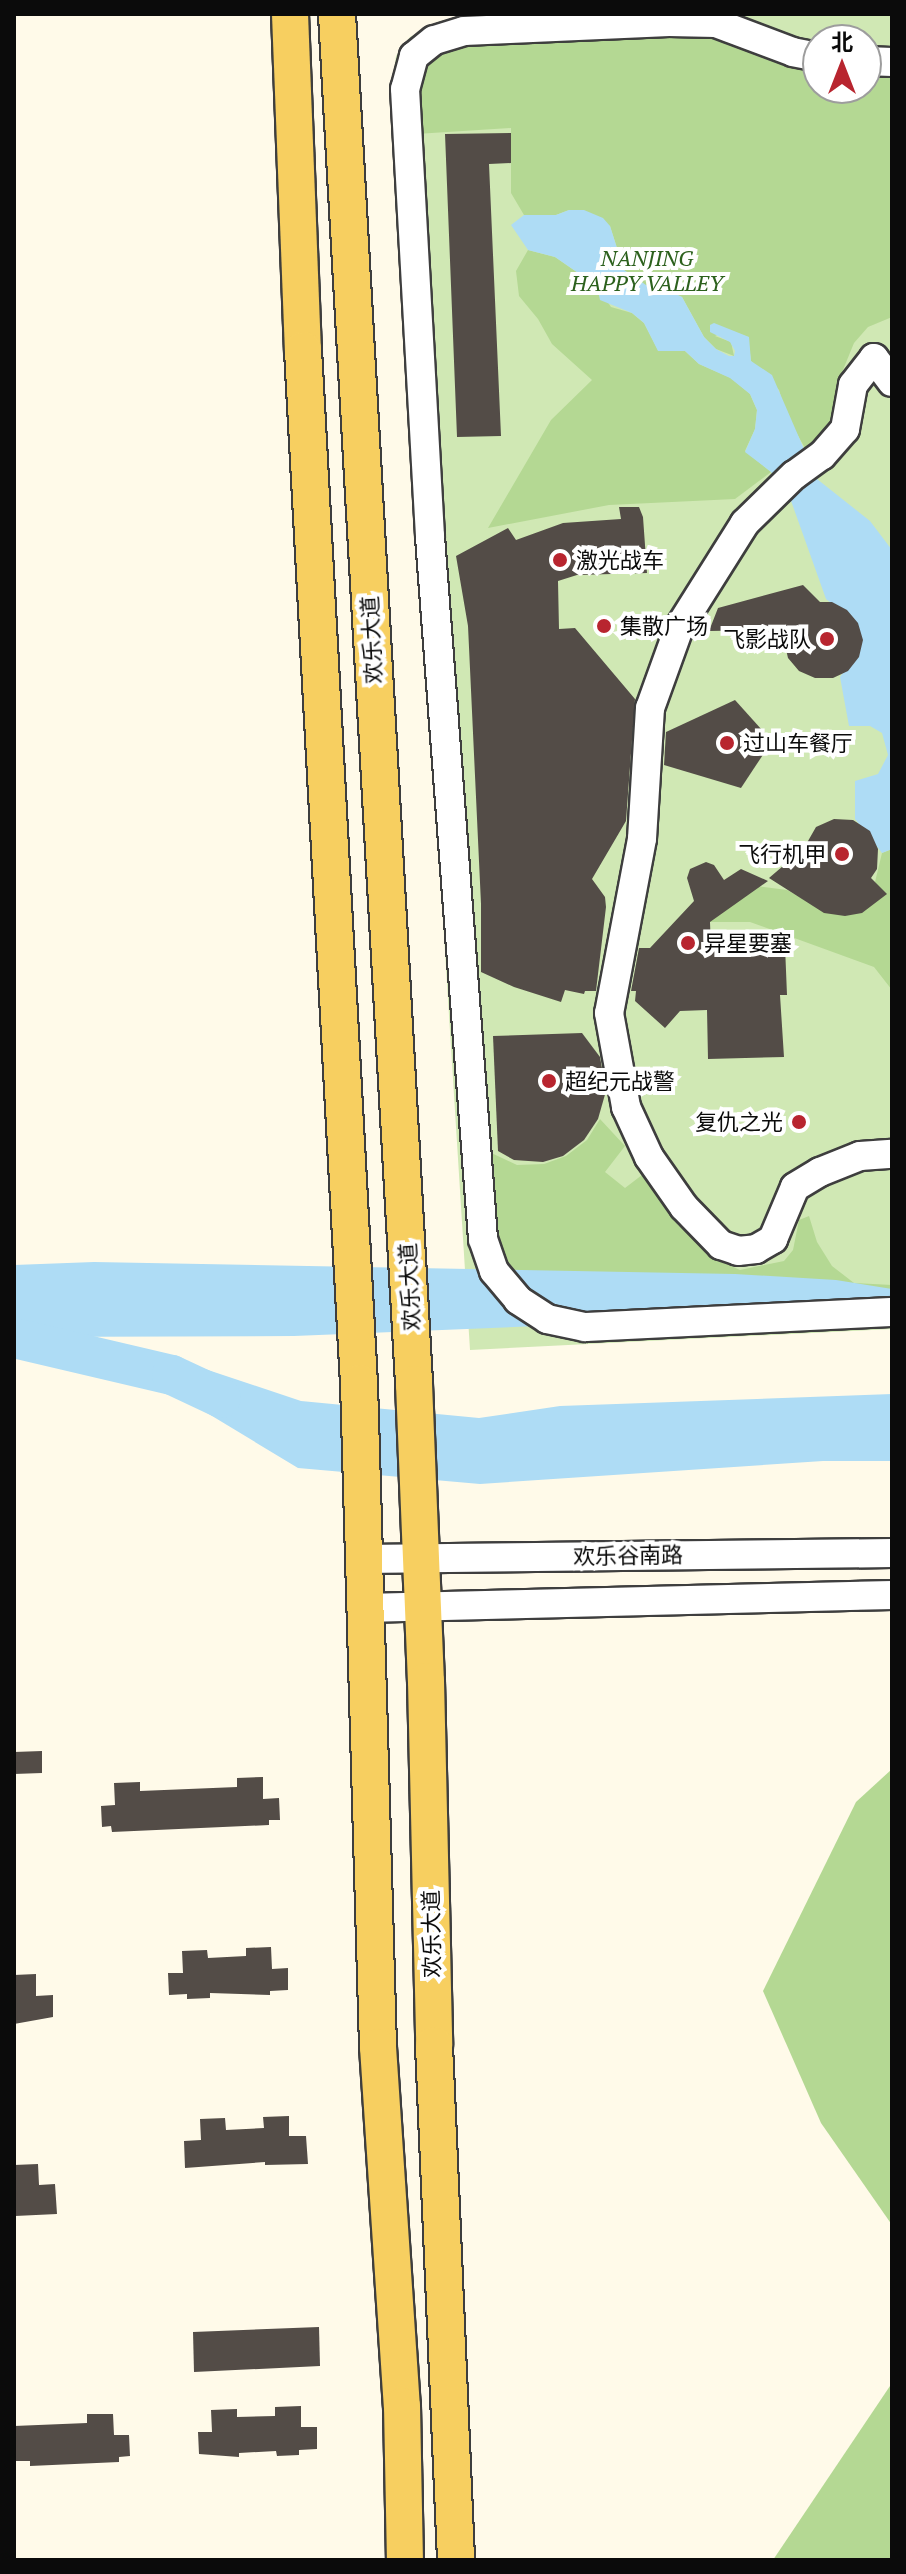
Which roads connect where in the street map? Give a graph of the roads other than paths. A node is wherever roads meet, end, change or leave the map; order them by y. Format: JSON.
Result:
{"nodes":[{"id":1,"x":290,"y":14,"type":"edge"},
{"id":2,"x":337,"y":14,"type":"edge"},
{"id":3,"x":802,"y":54,"type":"edge"},
{"id":4,"x":344,"y":144,"type":"junction"},
{"id":5,"x":295,"y":146,"type":"junction"},
{"id":6,"x":892,"y":382,"type":"edge"},
{"id":7,"x":363,"y":513,"type":"junction"},
{"id":8,"x":313,"y":514,"type":"junction"},
{"id":9,"x":337,"y":955,"type":"junction"},
{"id":10,"x":389,"y":958,"type":"junction"},
{"id":11,"x":892,"y":1154,"type":"edge"},
{"id":12,"x":892,"y":1312,"type":"edge"},
{"id":13,"x":356,"y":1313,"type":"junction"},
{"id":14,"x":410,"y":1314,"type":"junction"},
{"id":15,"x":892,"y":1553,"type":"edge"},
{"id":16,"x":422,"y":1557,"type":"junction"},
{"id":17,"x":363,"y":1559,"type":"junction"},
{"id":18,"x":892,"y":1595,"type":"edge"},
{"id":19,"x":364,"y":1608,"type":"junction"},
{"id":20,"x":423,"y":1608,"type":"junction"},
{"id":21,"x":428,"y":1823,"type":"junction"},
{"id":22,"x":370,"y":1827,"type":"junction"},
{"id":23,"x":448,"y":2350,"type":"junction"},
{"id":24,"x":398,"y":2353,"type":"junction"},
{"id":25,"x":405,"y":2560,"type":"edge"},
{"id":26,"x":456,"y":2560,"type":"edge"}],
"edges":[{"from":1,"to":5,"type":"main road"},
{"from":2,"to":4,"type":"main road","name":"欢乐大道"},
{"from":3,"to":12,"type":"street"},
{"from":4,"to":5,"type":"main road"},
{"from":4,"to":7,"type":"main road","name":"欢乐大道"},
{"from":5,"to":8,"type":"main road"},
{"from":6,"to":11,"type":"street"},
{"from":7,"to":8,"type":"main road"},
{"from":7,"to":10,"type":"main road","name":"欢乐大道"},
{"from":8,"to":9,"type":"main road"},
{"from":9,"to":10,"type":"main road"},
{"from":9,"to":13,"type":"main road"},
{"from":10,"to":14,"type":"main road","name":"欢乐大道"},
{"from":13,"to":14,"type":"main road"},
{"from":13,"to":17,"type":"main road"},
{"from":14,"to":16,"type":"main road","name":"欢乐大道"},
{"from":15,"to":16,"type":"street","name":"欢乐谷南路"},
{"from":16,"to":17,"type":"street","name":"欢乐谷南路"},
{"from":16,"to":20,"type":"main road","name":"欢乐大道"},
{"from":17,"to":19,"type":"main road"},
{"from":18,"to":20,"type":"street","name":"欢乐谷南路"},
{"from":19,"to":20,"type":"street","name":"欢乐谷南路"},
{"from":19,"to":22,"type":"main road"},
{"from":20,"to":21,"type":"main road","name":"欢乐大道"},
{"from":21,"to":22,"type":"main road"},
{"from":21,"to":23,"type":"main road","name":"欢乐大道"},
{"from":22,"to":24,"type":"main road"},
{"from":23,"to":24,"type":"main road"},
{"from":23,"to":26,"type":"main road","name":"欢乐大道"},
{"from":24,"to":25,"type":"main road"}]}
